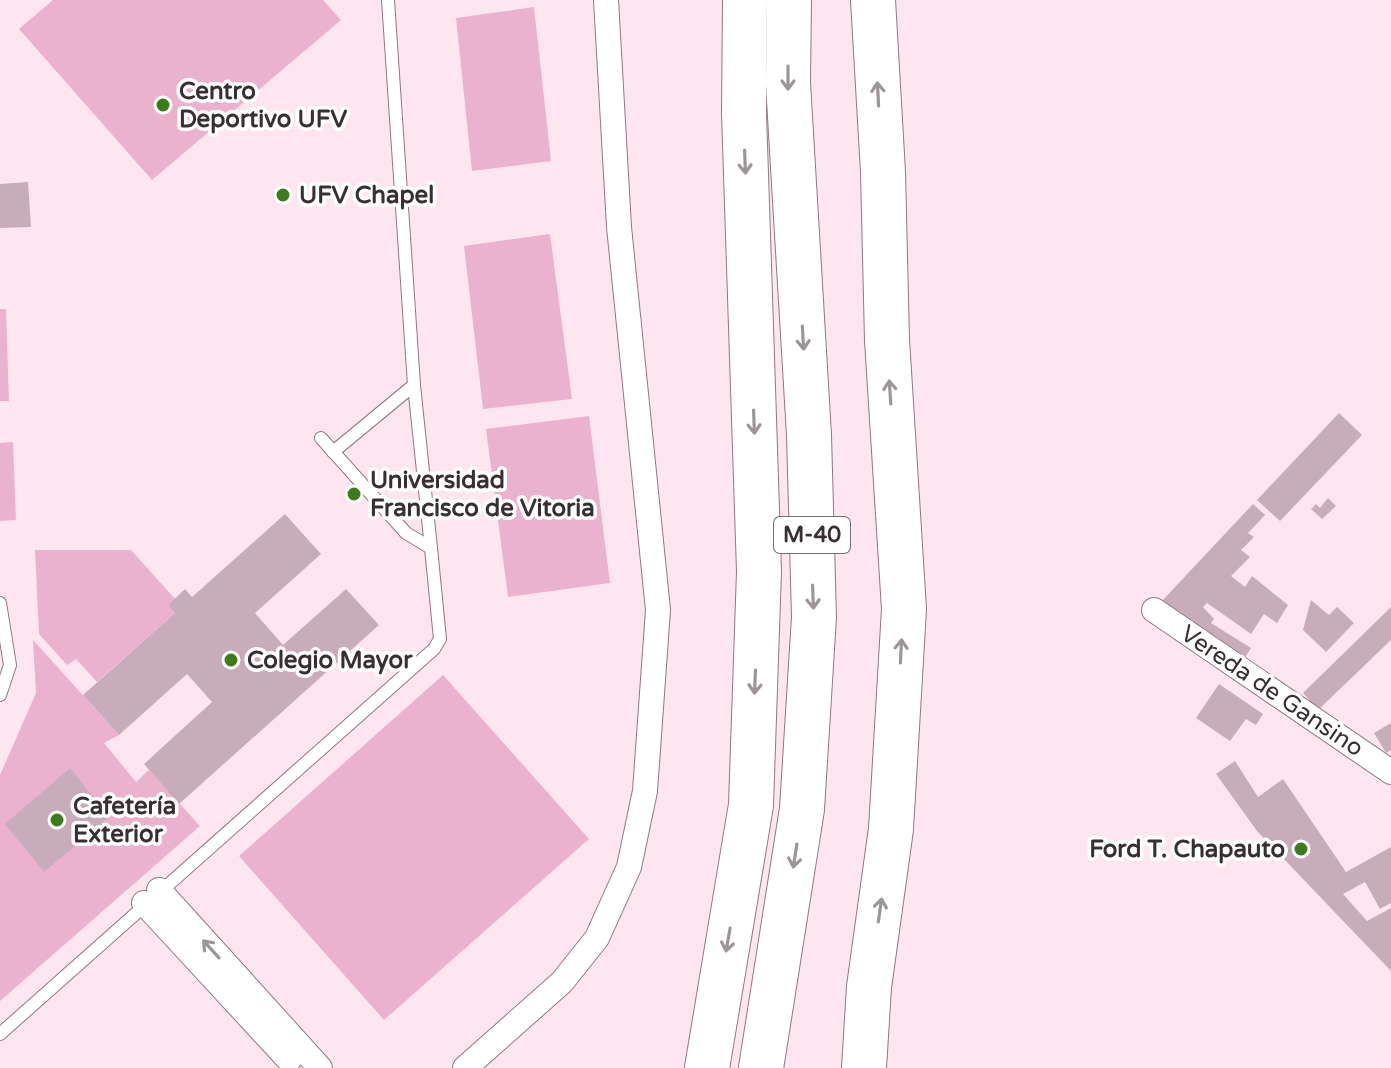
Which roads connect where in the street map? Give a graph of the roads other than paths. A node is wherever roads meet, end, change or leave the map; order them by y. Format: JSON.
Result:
{"nodes":[{"id":1,"x":388,"y":0,"type":"edge"},
{"id":2,"x":606,"y":0,"type":"edge"},
{"id":3,"x":745,"y":0,"type":"edge"},
{"id":4,"x":789,"y":0,"type":"edge"},
{"id":5,"x":873,"y":0,"type":"edge"},
{"id":6,"x":414,"y":385,"type":"junction"},
{"id":7,"x":321,"y":438,"type":"dead end"},
{"id":8,"x":333,"y":452,"type":"junction"},
{"id":9,"x":431,"y":548,"type":"junction"},
{"id":10,"x":0,"y":603,"type":"edge"},
{"id":11,"x":1154,"y":610,"type":"dead end"},
{"id":12,"x":0,"y":695,"type":"edge"},
{"id":13,"x":1391,"y":772,"type":"edge"},
{"id":14,"x":151,"y":897,"type":"junction"},
{"id":15,"x":869,"y":987,"type":"junction"},
{"id":16,"x":0,"y":1034,"type":"edge"},
{"id":17,"x":296,"y":1068,"type":"edge"},
{"id":18,"x":320,"y":1068,"type":"edge"},
{"id":19,"x":465,"y":1068,"type":"edge"},
{"id":20,"x":707,"y":1068,"type":"edge"},
{"id":21,"x":761,"y":1068,"type":"edge"},
{"id":22,"x":848,"y":1068,"type":"edge"},
{"id":23,"x":864,"y":1068,"type":"edge"}],
"edges":[{"from":1,"to":6,"type":"lane"},
{"from":2,"to":19,"type":"street"},
{"from":3,"to":20,"type":"highway","one_way":true},
{"from":4,"to":21,"type":"highway","number":"M-40","one_way":true},
{"from":15,"to":5,"type":"highway","one_way":true},
{"from":6,"to":8,"type":"lane"},
{"from":6,"to":9,"type":"lane"},
{"from":7,"to":8,"type":"lane"},
{"from":8,"to":9,"type":"lane"},
{"from":9,"to":14,"type":"lane"},
{"from":10,"to":12,"type":"lane"},
{"from":11,"to":13,"type":"street","name":"Vereda de Gansino"},
{"from":14,"to":16,"type":"lane"},
{"from":14,"to":17,"type":"street"},
{"from":18,"to":14,"type":"street","one_way":true},
{"from":15,"to":22,"type":"highway"},
{"from":15,"to":23,"type":"highway"}]}
